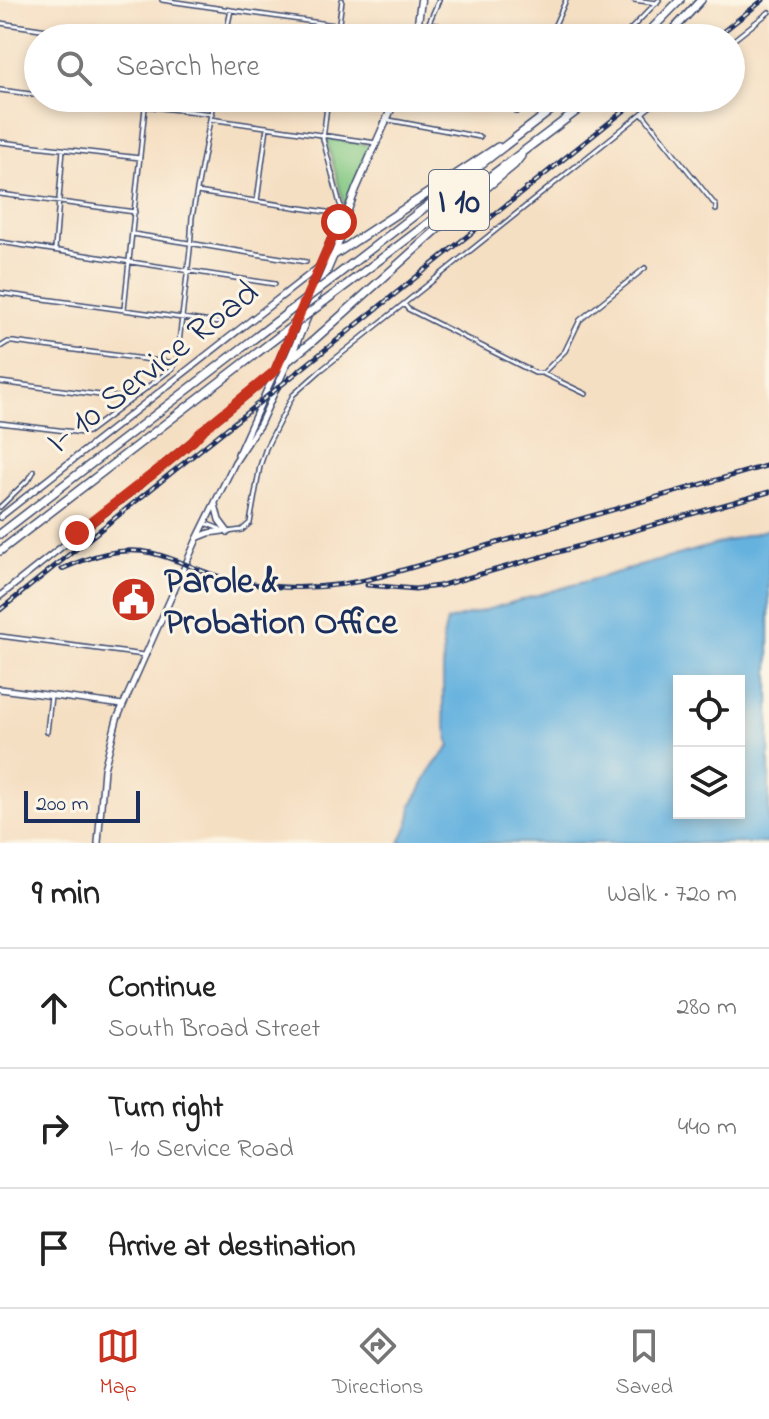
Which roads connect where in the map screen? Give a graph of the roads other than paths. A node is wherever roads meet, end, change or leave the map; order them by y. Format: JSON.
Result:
{"nodes":[{"id":1,"x":162,"y":0,"type":"edge"},
{"id":2,"x":342,"y":0,"type":"edge"},
{"id":3,"x":421,"y":0,"type":"edge"},
{"id":4,"x":439,"y":0,"type":"edge"},
{"id":5,"x":566,"y":0,"type":"edge"},
{"id":6,"x":634,"y":0,"type":"edge"},
{"id":7,"x":680,"y":0,"type":"edge"},
{"id":8,"x":701,"y":0,"type":"edge"},
{"id":9,"x":658,"y":2,"type":"edge"},
{"id":10,"x":231,"y":10,"type":"junction"},
{"id":11,"x":769,"y":12,"type":"edge"},
{"id":12,"x":0,"y":23,"type":"edge"},
{"id":13,"x":228,"y":24,"type":"edge"},
{"id":14,"x":325,"y":24,"type":"edge"},
{"id":15,"x":338,"y":24,"type":"edge"},
{"id":16,"x":418,"y":24,"type":"edge"},
{"id":17,"x":429,"y":24,"type":"edge"},
{"id":18,"x":555,"y":24,"type":"edge"},
{"id":19,"x":636,"y":24,"type":"edge"},
{"id":20,"x":657,"y":24,"type":"edge"},
{"id":21,"x":679,"y":24,"type":"edge"},
{"id":22,"x":24,"y":27,"type":"edge"},
{"id":23,"x":745,"y":31,"type":"edge"},
{"id":24,"x":0,"y":90,"type":"edge"},
{"id":25,"x":24,"y":93,"type":"edge"},
{"id":26,"x":144,"y":112,"type":"edge"},
{"id":27,"x":195,"y":112,"type":"edge"},
{"id":28,"x":326,"y":112,"type":"edge"},
{"id":29,"x":390,"y":112,"type":"edge"},
{"id":30,"x":549,"y":112,"type":"edge"},
{"id":31,"x":576,"y":112,"type":"edge"},
{"id":32,"x":642,"y":113,"type":"joint"},
{"id":33,"x":212,"y":114,"type":"joint"},
{"id":34,"x":210,"y":119,"type":"junction"},
{"id":35,"x":387,"y":119,"type":"junction"},
{"id":36,"x":267,"y":127,"type":"junction"},
{"id":37,"x":323,"y":136,"type":"junction"},
{"id":38,"x":518,"y":136,"type":"junction"},
{"id":39,"x":480,"y":137,"type":"dead end"},
{"id":40,"x":0,"y":142,"type":"edge"},
{"id":41,"x":376,"y":143,"type":"junction"},
{"id":42,"x":63,"y":149,"type":"junction"},
{"id":43,"x":527,"y":149,"type":"junction"},
{"id":44,"x":140,"y":158,"type":"junction"},
{"id":45,"x":197,"y":192,"type":"junction"},
{"id":46,"x":0,"y":194,"type":"edge"},
{"id":47,"x":257,"y":201,"type":"junction"},
{"id":48,"x":59,"y":202,"type":"junction"},
{"id":49,"x":716,"y":210,"type":"dead end"},
{"id":50,"x":135,"y":212,"type":"junction"},
{"id":51,"x":346,"y":215,"type":"junction"},
{"id":52,"x":133,"y":234,"type":"junction"},
{"id":53,"x":0,"y":242,"type":"edge"},
{"id":54,"x":190,"y":243,"type":"junction"},
{"id":55,"x":54,"y":250,"type":"junction"},
{"id":56,"x":334,"y":255,"type":"junction"},
{"id":57,"x":130,"y":262,"type":"junction"},
{"id":58,"x":306,"y":262,"type":"dead end"},
{"id":59,"x":321,"y":264,"type":"junction"},
{"id":60,"x":645,"y":268,"type":"dead end"},
{"id":61,"x":188,"y":271,"type":"junction"},
{"id":62,"x":275,"y":284,"type":"dead end"},
{"id":63,"x":0,"y":293,"type":"edge"},
{"id":64,"x":404,"y":304,"type":"junction"},
{"id":65,"x":124,"y":311,"type":"junction"},
{"id":66,"x":181,"y":318,"type":"junction"},
{"id":67,"x":219,"y":323,"type":"dead end"},
{"id":68,"x":0,"y":347,"type":"edge"},
{"id":69,"x":289,"y":360,"type":"junction"},
{"id":70,"x":175,"y":363,"type":"junction"},
{"id":71,"x":275,"y":371,"type":"junction"},
{"id":72,"x":542,"y":373,"type":"junction"},
{"id":73,"x":0,"y":382,"type":"edge"},
{"id":74,"x":250,"y":391,"type":"junction"},
{"id":75,"x":586,"y":394,"type":"dead end"},
{"id":76,"x":263,"y":399,"type":"junction"},
{"id":77,"x":128,"y":402,"type":"junction"},
{"id":78,"x":0,"y":423,"type":"edge"},
{"id":79,"x":235,"y":462,"type":"junction"},
{"id":80,"x":34,"y":471,"type":"dead end"},
{"id":81,"x":215,"y":502,"type":"junction"},
{"id":82,"x":0,"y":507,"type":"edge"},
{"id":83,"x":0,"y":517,"type":"edge"},
{"id":84,"x":205,"y":523,"type":"junction"},
{"id":85,"x":226,"y":531,"type":"junction"},
{"id":86,"x":0,"y":534,"type":"edge"},
{"id":87,"x":198,"y":537,"type":"junction"},
{"id":88,"x":0,"y":551,"type":"edge"},
{"id":89,"x":0,"y":596,"type":"edge"},
{"id":90,"x":0,"y":636,"type":"edge"},
{"id":91,"x":144,"y":655,"type":"junction"},
{"id":92,"x":0,"y":689,"type":"edge"},
{"id":93,"x":51,"y":696,"type":"junction"},
{"id":94,"x":123,"y":705,"type":"junction"},
{"id":95,"x":47,"y":732,"type":"dead end"},
{"id":96,"x":98,"y":843,"type":"edge"}],
"edges":[{"from":1,"to":10,"type":"street"},
{"from":2,"to":15,"type":"street"},
{"from":3,"to":16,"type":"main road"},
{"from":4,"to":17,"type":"street"},
{"from":5,"to":18,"type":"street"},
{"from":6,"to":9,"type":"street"},
{"from":7,"to":20,"type":"highway"},
{"from":8,"to":21,"type":"highway"},
{"from":9,"to":19,"type":"street"},
{"from":10,"to":13,"type":"street"},
{"from":10,"to":14,"type":"street"},
{"from":11,"to":23,"type":"street"},
{"from":12,"to":22,"type":"street"},
{"from":24,"to":25,"type":"street"},
{"from":26,"to":44,"type":"street"},
{"from":27,"to":33,"type":"street"},
{"from":28,"to":37,"type":"street"},
{"from":29,"to":35,"type":"main road"},
{"from":30,"to":38,"type":"highway","number":"I 10"},
{"from":31,"to":43,"type":"highway","number":"I 10"},
{"from":32,"to":49,"type":"street"},
{"from":32,"to":64,"type":"street"},
{"from":33,"to":34,"type":"street"},
{"from":34,"to":36,"type":"street"},
{"from":34,"to":45,"type":"street"},
{"from":35,"to":39,"type":"street"},
{"from":35,"to":41,"type":"main road"},
{"from":36,"to":37,"type":"street"},
{"from":36,"to":47,"type":"street"},
{"from":37,"to":41,"type":"street"},
{"from":37,"to":51,"type":"street"},
{"from":38,"to":56,"type":"highway"},
{"from":38,"to":86,"type":"highway","number":"I 10","bridge":true},
{"from":40,"to":42,"type":"street"},
{"from":41,"to":51,"type":"main road"},
{"from":42,"to":44,"type":"street"},
{"from":42,"to":48,"type":"street"},
{"from":43,"to":69,"type":"highway"},
{"from":43,"to":88,"type":"highway","number":"I 10","bridge":true},
{"from":44,"to":50,"type":"street"},
{"from":45,"to":47,"type":"street"},
{"from":45,"to":54,"type":"street"},
{"from":46,"to":48,"type":"street"},
{"from":47,"to":51,"type":"street"},
{"from":48,"to":50,"type":"street"},
{"from":48,"to":55,"type":"street"},
{"from":50,"to":52,"type":"street"},
{"from":51,"to":56,"type":"main road"},
{"from":51,"to":59,"type":"main road"},
{"from":52,"to":54,"type":"street"},
{"from":52,"to":57,"type":"street"},
{"from":53,"to":55,"type":"street"},
{"from":54,"to":58,"type":"street"},
{"from":54,"to":61,"type":"street"},
{"from":55,"to":57,"type":"street"},
{"from":56,"to":59,"type":"main road","name":"I- 10 Service Road"},
{"from":56,"to":69,"type":"main road"},
{"from":57,"to":61,"type":"street"},
{"from":57,"to":65,"type":"street"},
{"from":59,"to":71,"type":"main road"},
{"from":59,"to":83,"type":"main road","name":"I- 10 Service Road"},
{"from":60,"to":72,"type":"street"},
{"from":61,"to":62,"type":"street"},
{"from":61,"to":66,"type":"street"},
{"from":63,"to":65,"type":"street"},
{"from":64,"to":72,"type":"street"},
{"from":64,"to":85,"type":"street"},
{"from":65,"to":66,"type":"street"},
{"from":66,"to":67,"type":"street"},
{"from":66,"to":70,"type":"street"},
{"from":68,"to":70,"type":"street"},
{"from":69,"to":71,"type":"main road"},
{"from":69,"to":79,"type":"main road"},
{"from":70,"to":77,"type":"street"},
{"from":71,"to":74,"type":"main road"},
{"from":71,"to":76,"type":"main road"},
{"from":72,"to":75,"type":"street"},
{"from":73,"to":77,"type":"street"},
{"from":74,"to":76,"type":"main road"},
{"from":74,"to":89,"type":"main road"},
{"from":76,"to":79,"type":"main road"},
{"from":77,"to":78,"type":"street"},
{"from":79,"to":81,"type":"main road"},
{"from":80,"to":82,"type":"street"},
{"from":81,"to":84,"type":"main road"},
{"from":81,"to":85,"type":"main road"},
{"from":84,"to":85,"type":"street"},
{"from":84,"to":87,"type":"main road"},
{"from":85,"to":87,"type":"main road"},
{"from":87,"to":91,"type":"main road"},
{"from":90,"to":91,"type":"street"},
{"from":91,"to":94,"type":"main road"},
{"from":92,"to":93,"type":"main road"},
{"from":93,"to":94,"type":"main road"},
{"from":93,"to":95,"type":"street"},
{"from":94,"to":96,"type":"main road"}]}
